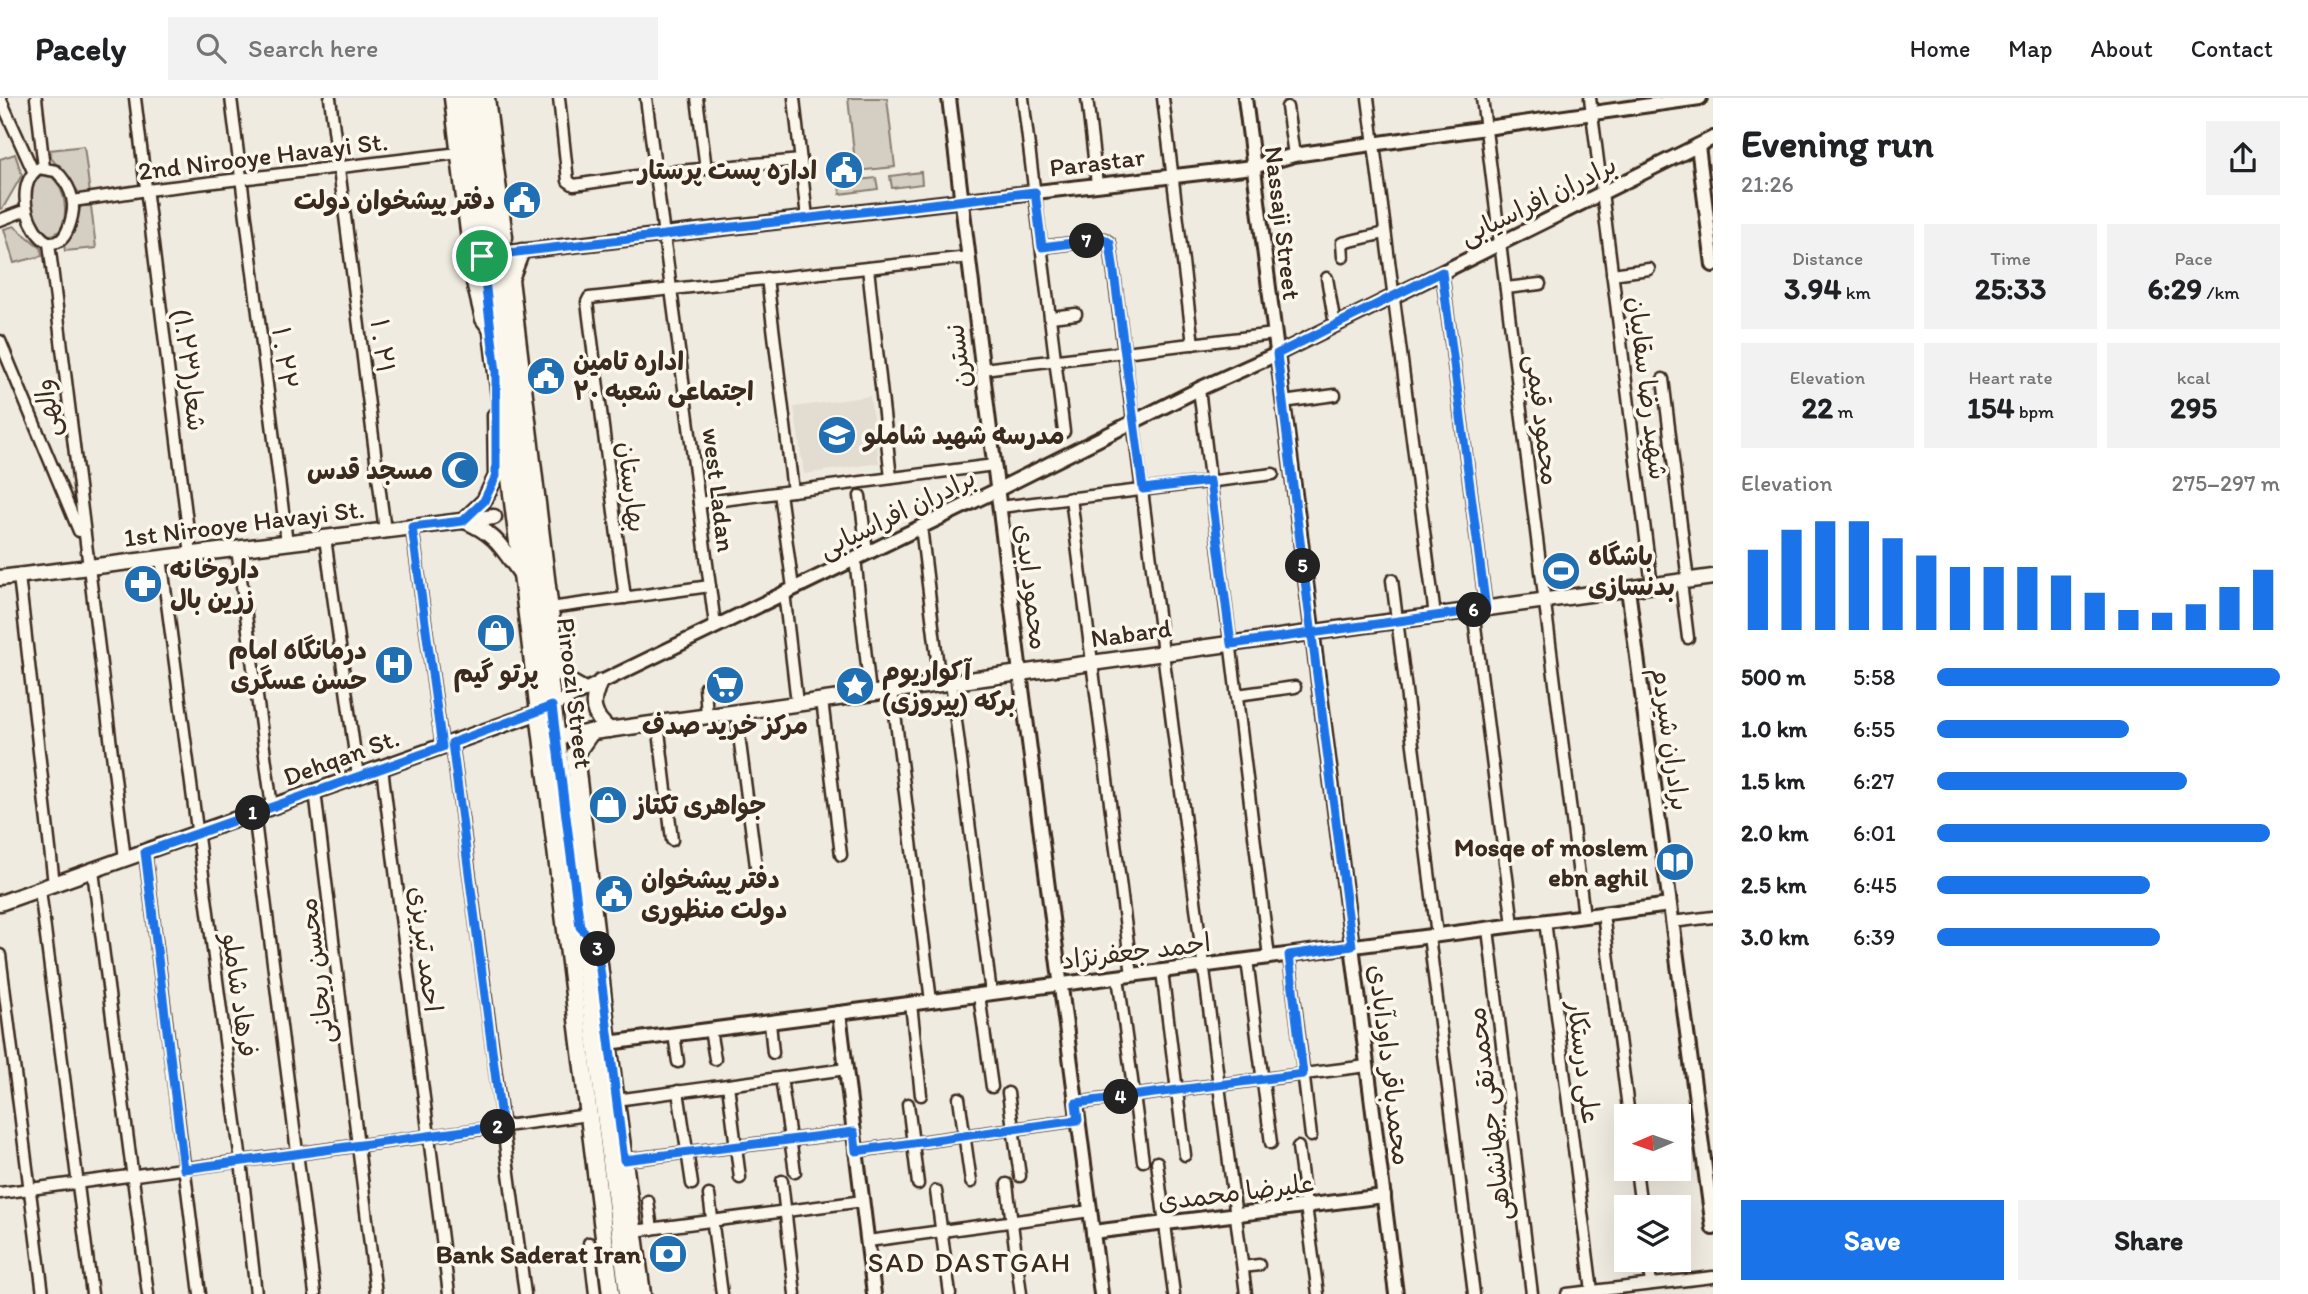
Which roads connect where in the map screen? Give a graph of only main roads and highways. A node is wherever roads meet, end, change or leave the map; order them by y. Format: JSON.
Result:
{"nodes":[{"id":1,"x":452,"y":98,"type":"edge"},
{"id":2,"x":463,"y":98,"type":"edge"},
{"id":3,"x":475,"y":98,"type":"edge"},
{"id":4,"x":487,"y":98,"type":"edge"},
{"id":5,"x":522,"y":251,"type":"road end"},
{"id":6,"x":489,"y":255,"type":"junction"},
{"id":7,"x":491,"y":330,"type":"junction"},
{"id":8,"x":496,"y":372,"type":"junction"},
{"id":9,"x":535,"y":512,"type":"junction"},
{"id":10,"x":494,"y":517,"type":"dead end"},
{"id":11,"x":463,"y":521,"type":"junction"},
{"id":12,"x":521,"y":574,"type":"junction"},
{"id":13,"x":0,"y":578,"type":"edge"},
{"id":14,"x":1713,"y":578,"type":"edge"},
{"id":15,"x":600,"y":682,"type":"road end"},
{"id":16,"x":585,"y":690,"type":"road end"},
{"id":17,"x":546,"y":709,"type":"junction"},
{"id":18,"x":610,"y":730,"type":"junction"},
{"id":19,"x":590,"y":733,"type":"junction"},
{"id":20,"x":556,"y":737,"type":"junction"},
{"id":21,"x":588,"y":867,"type":"junction"},
{"id":22,"x":576,"y":890,"type":"junction"},
{"id":23,"x":0,"y":904,"type":"edge"},
{"id":24,"x":580,"y":927,"type":"junction"},
{"id":25,"x":597,"y":945,"type":"junction"},
{"id":26,"x":602,"y":1044,"type":"junction"},
{"id":27,"x":619,"y":1288,"type":"edge"},
{"id":28,"x":642,"y":1294,"type":"edge"}],
"edges":[{"from":1,"to":7,"type":"main road"},
{"from":2,"to":6,"type":"main road","name":"Piroozi Street"},
{"from":3,"to":6,"type":"main road","name":"Piroozi Street"},
{"from":4,"to":6,"type":"main road"},
{"from":5,"to":9,"type":"main road"},
{"from":6,"to":7,"type":"main road","name":"Piroozi Street"},
{"from":6,"to":9,"type":"main road","name":"Piroozi Street"},
{"from":7,"to":8,"type":"main road","name":"Piroozi Street"},
{"from":8,"to":11,"type":"main road"},
{"from":8,"to":12,"type":"main road","name":"Piroozi Street"},
{"from":9,"to":16,"type":"main road"},
{"from":9,"to":17,"type":"main road","name":"Piroozi Street"},
{"from":10,"to":11,"type":"main road","name":"1st Nirooye Havayi St."},
{"from":11,"to":12,"type":"main road"},
{"from":11,"to":13,"type":"main road","name":"1st Nirooye Havayi St."},
{"from":12,"to":17,"type":"main road","name":"Piroozi Street"},
{"from":14,"to":18,"type":"main road","name":"Nabard"},
{"from":15,"to":18,"type":"main road"},
{"from":17,"to":20,"type":"main road","name":"Piroozi Street"},
{"from":17,"to":23,"type":"main road","name":"Dehqan St."},
{"from":17,"to":27,"type":"main road","name":"Piroozi Street"},
{"from":18,"to":19,"type":"main road","name":"Nabard"},
{"from":19,"to":20,"type":"main road","name":"Nabard"},
{"from":19,"to":21,"type":"main road"},
{"from":20,"to":22,"type":"main road","name":"Piroozi Street"},
{"from":21,"to":22,"type":"main road"},
{"from":21,"to":25,"type":"main road"},
{"from":22,"to":24,"type":"main road","name":"Piroozi Street"},
{"from":24,"to":25,"type":"main road"},
{"from":24,"to":26,"type":"main road","name":"Piroozi Street"},
{"from":25,"to":26,"type":"main road"},
{"from":26,"to":27,"type":"main road","name":"Piroozi Street"},
{"from":26,"to":28,"type":"main road"}]}
